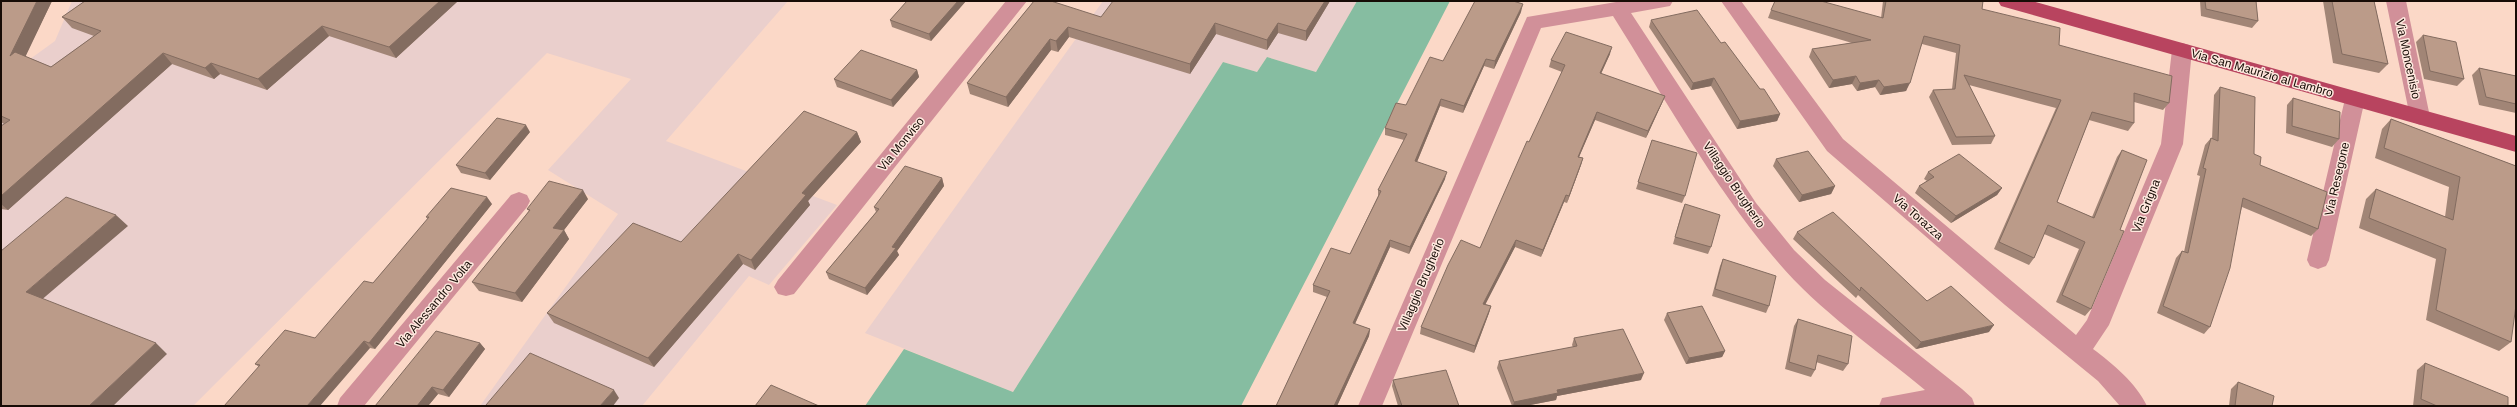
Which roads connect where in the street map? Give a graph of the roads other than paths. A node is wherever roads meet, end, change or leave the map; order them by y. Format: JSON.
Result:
{"nodes":[{"id":1,"x":1017,"y":1,"type":"edge"},
{"id":2,"x":1663,"y":1,"type":"edge"},
{"id":3,"x":1731,"y":1,"type":"edge"},
{"id":4,"x":2008,"y":1,"type":"edge"},
{"id":5,"x":2396,"y":1,"type":"edge"},
{"id":6,"x":2037,"y":5,"type":"edge"},
{"id":7,"x":1618,"y":9,"type":"junction"},
{"id":8,"x":2182,"y":50,"type":"junction"},
{"id":9,"x":2355,"y":99,"type":"junction"},
{"id":10,"x":2420,"y":117,"type":"junction"},
{"id":11,"x":2516,"y":144,"type":"edge"},
{"id":12,"x":519,"y":201,"type":"dead end"},
{"id":13,"x":2318,"y":260,"type":"dead end"},
{"id":14,"x":786,"y":287,"type":"dead end"},
{"id":15,"x":2078,"y":351,"type":"junction"},
{"id":16,"x":1958,"y":401,"type":"edge"},
{"id":17,"x":348,"y":406,"type":"edge"},
{"id":18,"x":1370,"y":406,"type":"edge"},
{"id":19,"x":1891,"y":406,"type":"edge"},
{"id":20,"x":2135,"y":406,"type":"edge"}],
"edges":[{"from":1,"to":14,"type":"street","name":"Via Monviso"},
{"from":2,"to":7,"type":"street","name":"Villaggio Brugherio"},
{"from":3,"to":15,"type":"street","name":"Via Torazza"},
{"from":4,"to":6,"type":"main road","name":"Via San Maurizio al Lambro"},
{"from":5,"to":10,"type":"street","name":"Via Moncenisio"},
{"from":6,"to":8,"type":"main road","name":"Via San Maurizio al Lambro"},
{"from":7,"to":16,"type":"street","name":"Villaggio Brugherio"},
{"from":7,"to":18,"type":"street","name":"Villaggio Brugherio"},
{"from":8,"to":9,"type":"main road","name":"Via San Maurizio al Lambro"},
{"from":8,"to":15,"type":"street","name":"Via Grigna"},
{"from":9,"to":10,"type":"main road","name":"Via San Maurizio al Lambro"},
{"from":9,"to":13,"type":"street","name":"Via Resegone"},
{"from":10,"to":11,"type":"main road","name":"Via San Maurizio al Lambro"},
{"from":12,"to":17,"type":"street","name":"Via Alessandro Volta"},
{"from":15,"to":20,"type":"street","name":"Via Torazza"},
{"from":16,"to":19,"type":"street","name":"Villaggio Brugherio"}]}
